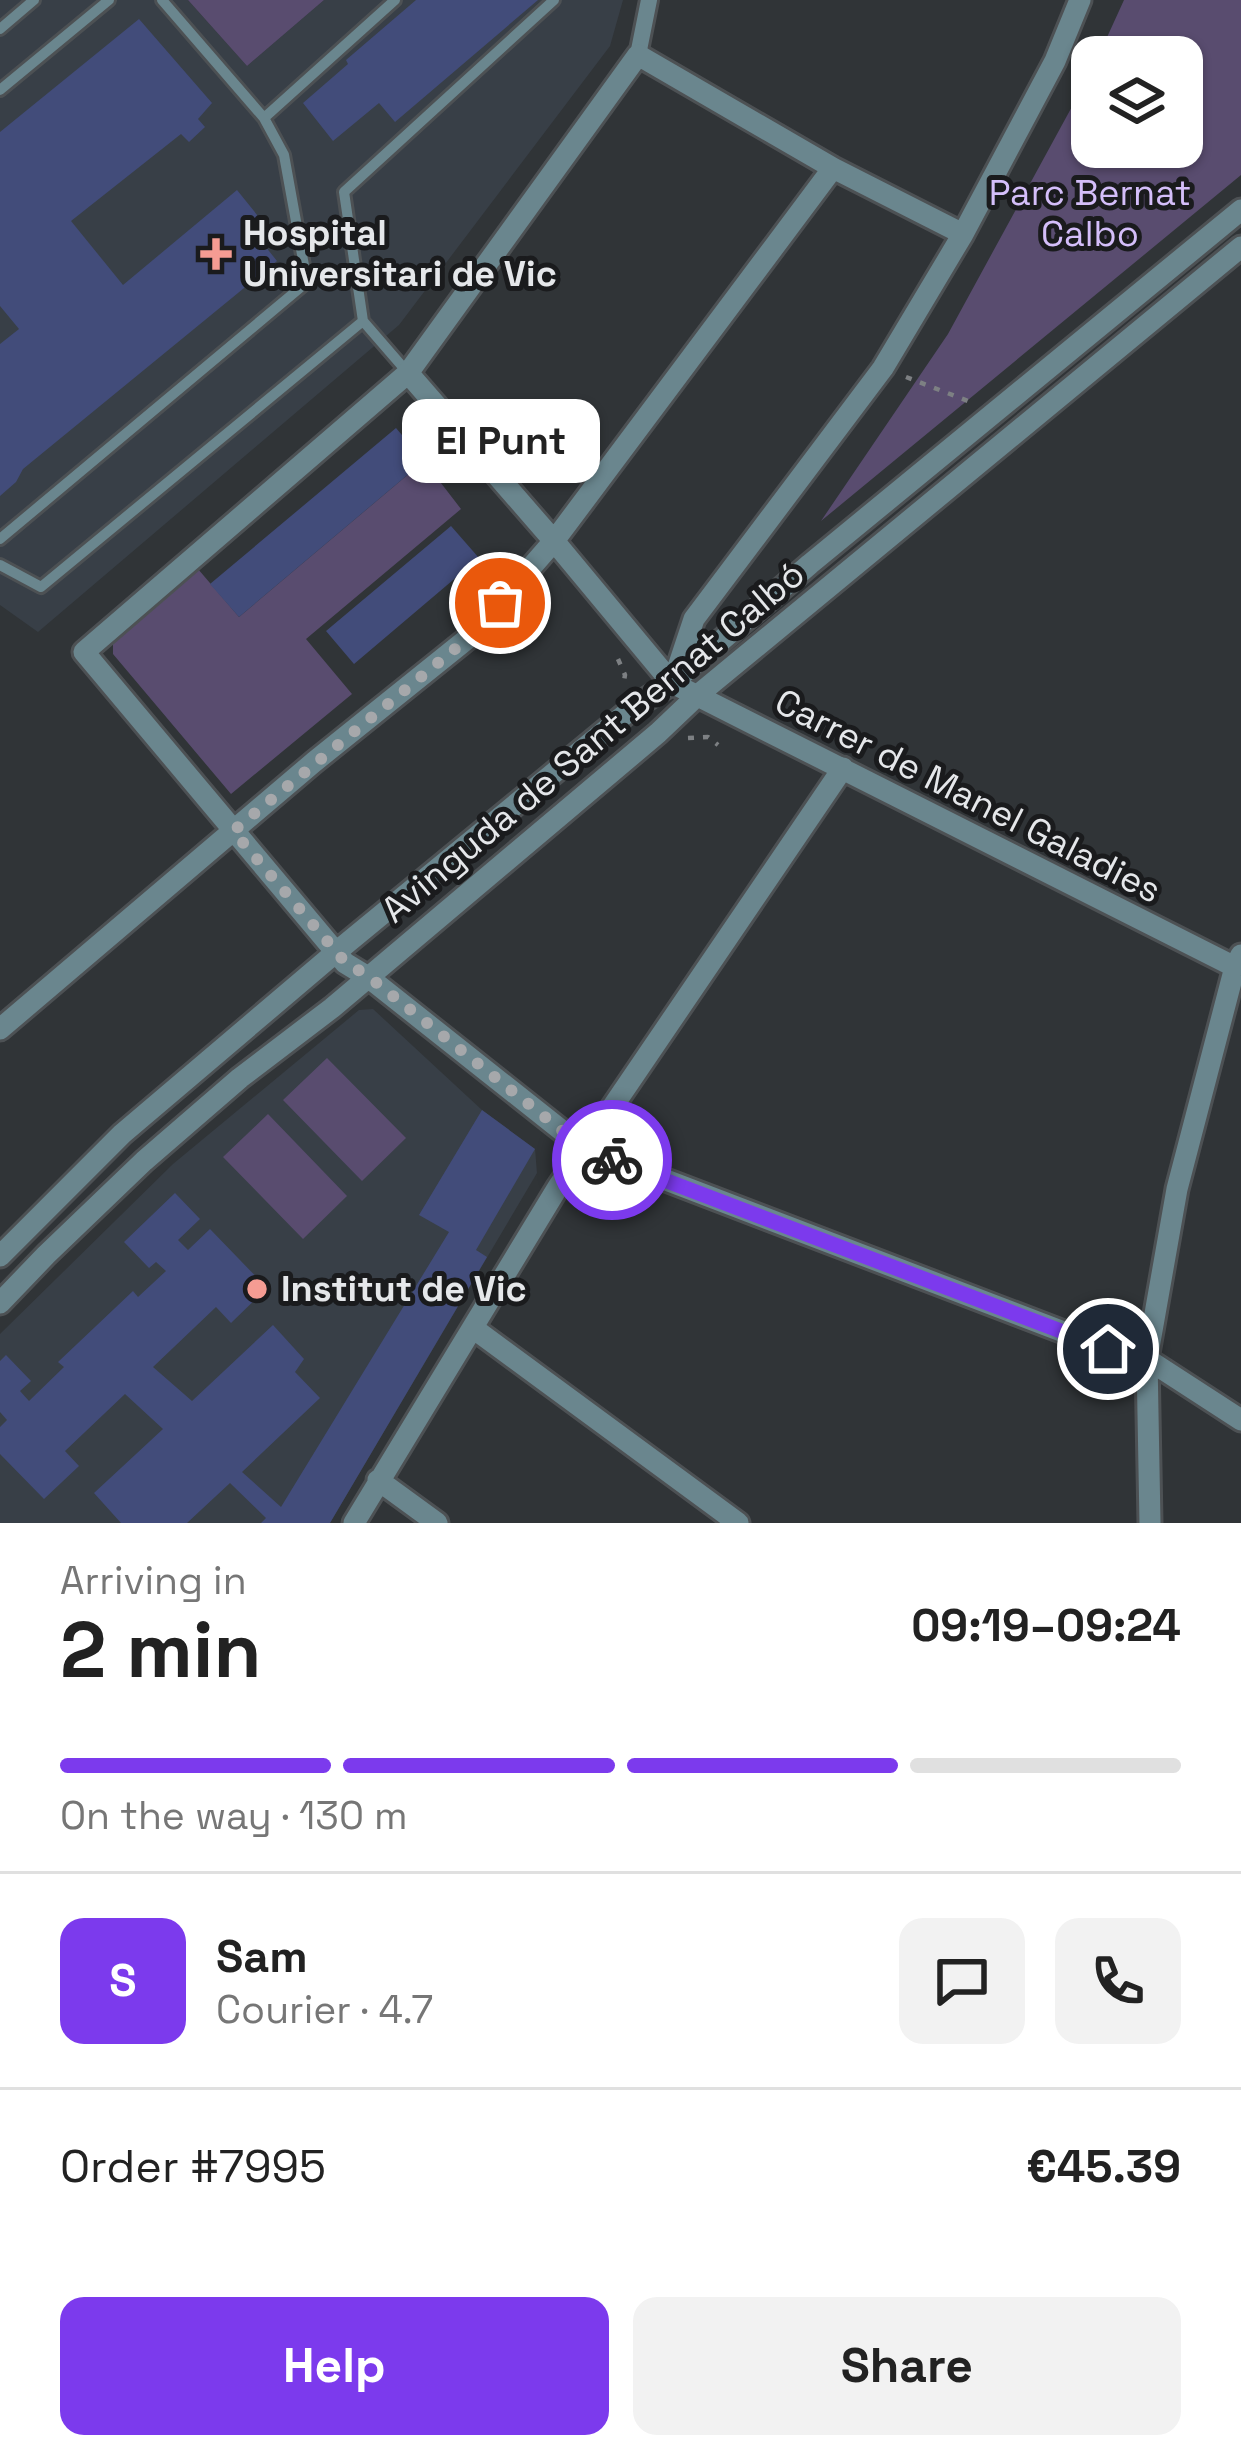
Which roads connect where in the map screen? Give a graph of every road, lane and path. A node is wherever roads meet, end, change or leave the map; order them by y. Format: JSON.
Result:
{"nodes":[{"id":1,"x":34,"y":0,"type":"edge"},
{"id":2,"x":109,"y":0,"type":"edge"},
{"id":3,"x":162,"y":0,"type":"edge"},
{"id":4,"x":395,"y":0,"type":"edge"},
{"id":5,"x":554,"y":0,"type":"edge"},
{"id":6,"x":649,"y":0,"type":"edge"},
{"id":7,"x":1080,"y":0,"type":"edge"},
{"id":8,"x":0,"y":29,"type":"edge"},
{"id":9,"x":638,"y":55,"type":"junction"},
{"id":10,"x":0,"y":90,"type":"edge"},
{"id":11,"x":264,"y":118,"type":"junction"},
{"id":12,"x":832,"y":168,"type":"junction"},
{"id":13,"x":1241,"y":210,"type":"edge"},
{"id":14,"x":963,"y":234,"type":"junction"},
{"id":15,"x":1241,"y":247,"type":"edge"},
{"id":16,"x":363,"y":321,"type":"junction"},
{"id":17,"x":884,"y":368,"type":"junction"},
{"id":18,"x":408,"y":373,"type":"junction"},
{"id":19,"x":974,"y":403,"type":"dead end"},
{"id":20,"x":0,"y":539,"type":"edge"},
{"id":21,"x":554,"y":541,"type":"junction"},
{"id":22,"x":0,"y":565,"type":"edge"},
{"id":23,"x":672,"y":683,"type":"junction"},
{"id":24,"x":699,"y":694,"type":"junction"},
{"id":25,"x":843,"y":768,"type":"junction"},
{"id":26,"x":233,"y":831,"type":"junction"},
{"id":27,"x":335,"y":953,"type":"junction"},
{"id":28,"x":1238,"y":961,"type":"edge"},
{"id":29,"x":368,"y":976,"type":"junction"},
{"id":30,"x":0,"y":1029,"type":"edge"},
{"id":31,"x":585,"y":1149,"type":"junction"},
{"id":32,"x":0,"y":1256,"type":"edge"},
{"id":33,"x":0,"y":1303,"type":"edge"},
{"id":34,"x":473,"y":1328,"type":"junction"},
{"id":35,"x":1148,"y":1360,"type":"junction"},
{"id":36,"x":1241,"y":1420,"type":"edge"},
{"id":37,"x":378,"y":1480,"type":"junction"},
{"id":38,"x":354,"y":1523,"type":"edge"},
{"id":39,"x":437,"y":1523,"type":"edge"},
{"id":40,"x":738,"y":1523,"type":"edge"},
{"id":41,"x":1150,"y":1523,"type":"edge"}],
"edges":[{"from":1,"to":8,"type":"lane"},
{"from":2,"to":10,"type":"lane"},
{"from":3,"to":11,"type":"lane"},
{"from":4,"to":11,"type":"lane"},
{"from":5,"to":16,"type":"lane"},
{"from":6,"to":9,"type":"street"},
{"from":7,"to":14,"type":"street"},
{"from":9,"to":12,"type":"street"},
{"from":9,"to":18,"type":"street"},
{"from":11,"to":20,"type":"lane"},
{"from":12,"to":14,"type":"street"},
{"from":12,"to":21,"type":"street"},
{"from":13,"to":23,"type":"street","name":"Avinguda de Sant Bernat Calbó"},
{"from":14,"to":17,"type":"street"},
{"from":15,"to":24,"type":"street","name":"Avinguda de Sant Bernat Calbó"},
{"from":16,"to":18,"type":"lane"},
{"from":16,"to":22,"type":"lane"},
{"from":17,"to":19,"type":"path"},
{"from":17,"to":23,"type":"street"},
{"from":18,"to":21,"type":"street"},
{"from":18,"to":26,"type":"street"},
{"from":21,"to":23,"type":"street"},
{"from":21,"to":26,"type":"street"},
{"from":23,"to":24,"type":"street","name":"Carrer de Manel Galadies"},
{"from":23,"to":27,"type":"street","name":"Avinguda de Sant Bernat Calbó"},
{"from":24,"to":25,"type":"street","name":"Carrer de Manel Galadies"},
{"from":24,"to":29,"type":"street","name":"Avinguda de Sant Bernat Calbó"},
{"from":25,"to":28,"type":"street","name":"Carrer de Manel Galadies"},
{"from":25,"to":31,"type":"street"},
{"from":26,"to":27,"type":"street"},
{"from":26,"to":30,"type":"street"},
{"from":27,"to":29,"type":"street"},
{"from":27,"to":32,"type":"street","name":"Avinguda de Sant Bernat Calbó"},
{"from":28,"to":35,"type":"street"},
{"from":29,"to":31,"type":"street"},
{"from":29,"to":33,"type":"street","name":"Avinguda de Sant Bernat Calbó"},
{"from":31,"to":34,"type":"street"},
{"from":31,"to":35,"type":"street"},
{"from":34,"to":37,"type":"street"},
{"from":34,"to":40,"type":"street"},
{"from":35,"to":36,"type":"street"},
{"from":35,"to":41,"type":"street"},
{"from":37,"to":38,"type":"street"},
{"from":37,"to":39,"type":"street"}]}
